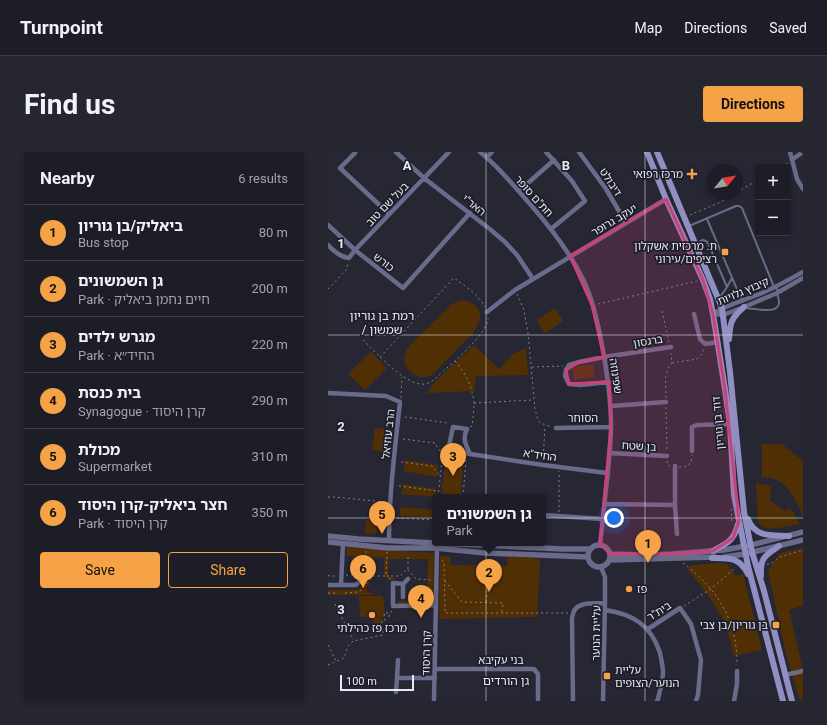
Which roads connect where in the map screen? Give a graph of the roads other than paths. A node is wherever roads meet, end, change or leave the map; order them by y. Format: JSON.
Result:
{"nodes":[{"id":1,"x":396,"y":152,"type":"edge"},
{"id":2,"x":449,"y":152,"type":"edge"},
{"id":3,"x":480,"y":152,"type":"edge"},
{"id":4,"x":492,"y":152,"type":"edge"},
{"id":5,"x":546,"y":152,"type":"edge"},
{"id":6,"x":579,"y":152,"type":"edge"},
{"id":7,"x":647,"y":152,"type":"edge"},
{"id":8,"x":790,"y":152,"type":"edge"},
{"id":9,"x":803,"y":152,"type":"edge"},
{"id":10,"x":355,"y":153,"type":"edge"},
{"id":11,"x":658,"y":153,"type":"edge"},
{"id":12,"x":487,"y":158,"type":"junction"},
{"id":13,"x":793,"y":158,"type":"junction"},
{"id":14,"x":554,"y":160,"type":"junction"},
{"id":15,"x":424,"y":178,"type":"junction"},
{"id":16,"x":803,"y":189,"type":"edge"},
{"id":17,"x":518,"y":191,"type":"junction"},
{"id":18,"x":666,"y":199,"type":"junction"},
{"id":19,"x":470,"y":213,"type":"junction"},
{"id":20,"x":390,"y":214,"type":"junction"},
{"id":21,"x":707,"y":219,"type":"junction"},
{"id":22,"x":626,"y":223,"type":"junction"},
{"id":23,"x":328,"y":225,"type":"edge"},
{"id":24,"x":688,"y":227,"type":"junction"},
{"id":25,"x":551,"y":229,"type":"junction"},
{"id":26,"x":695,"y":244,"type":"junction"},
{"id":27,"x":328,"y":245,"type":"edge"},
{"id":28,"x":355,"y":250,"type":"junction"},
{"id":29,"x":570,"y":256,"type":"junction"},
{"id":30,"x":803,"y":272,"type":"edge"},
{"id":31,"x":732,"y":278,"type":"junction"},
{"id":32,"x":803,"y":278,"type":"edge"},
{"id":33,"x":534,"y":279,"type":"junction"},
{"id":34,"x":727,"y":287,"type":"junction"},
{"id":35,"x":772,"y":288,"type":"junction"},
{"id":36,"x":779,"y":292,"type":"junction"},
{"id":37,"x":719,"y":299,"type":"junction"},
{"id":38,"x":745,"y":300,"type":"junction"},
{"id":39,"x":744,"y":308,"type":"junction"},
{"id":40,"x":722,"y":311,"type":"junction"},
{"id":41,"x":487,"y":312,"type":"road end"},
{"id":42,"x":694,"y":314,"type":"dead end"},
{"id":43,"x":713,"y":314,"type":"junction"},
{"id":44,"x":718,"y":342,"type":"junction"},
{"id":45,"x":671,"y":347,"type":"dead end"},
{"id":46,"x":728,"y":351,"type":"junction"},
{"id":47,"x":604,"y":357,"type":"junction"},
{"id":48,"x":609,"y":382,"type":"junction"},
{"id":49,"x":328,"y":393,"type":"edge"},
{"id":50,"x":666,"y":402,"type":"dead end"},
{"id":51,"x":610,"y":406,"type":"junction"},
{"id":52,"x":730,"y":424,"type":"junction"},
{"id":53,"x":611,"y":427,"type":"junction"},
{"id":54,"x":556,"y":428,"type":"road end"},
{"id":55,"x":692,"y":451,"type":"dead end"},
{"id":56,"x":609,"y":453,"type":"junction"},
{"id":57,"x":468,"y":455,"type":"junction"},
{"id":58,"x":667,"y":456,"type":"dead end"},
{"id":59,"x":675,"y":466,"type":"dead end"},
{"id":60,"x":607,"y":473,"type":"junction"},
{"id":61,"x":743,"y":502,"type":"junction"},
{"id":62,"x":605,"y":504,"type":"junction"},
{"id":63,"x":675,"y":505,"type":"junction"},
{"id":64,"x":546,"y":516,"type":"edge"},
{"id":65,"x":603,"y":519,"type":"junction"},
{"id":66,"x":738,"y":521,"type":"junction"},
{"id":67,"x":803,"y":532,"type":"edge"},
{"id":68,"x":678,"y":534,"type":"dead end"},
{"id":69,"x":328,"y":536,"type":"edge"},
{"id":70,"x":789,"y":536,"type":"junction"},
{"id":71,"x":803,"y":540,"type":"edge"},
{"id":72,"x":389,"y":541,"type":"junction"},
{"id":73,"x":328,"y":542,"type":"edge"},
{"id":74,"x":342,"y":543,"type":"junction"},
{"id":75,"x":600,"y":544,"type":"junction"},
{"id":76,"x":432,"y":545,"type":"edge"},
{"id":77,"x":432,"y":545,"type":"edge"},
{"id":78,"x":751,"y":545,"type":"junction"},
{"id":79,"x":436,"y":546,"type":"edge"},
{"id":80,"x":443,"y":546,"type":"edge"},
{"id":81,"x":461,"y":546,"type":"edge"},
{"id":82,"x":779,"y":546,"type":"junction"},
{"id":83,"x":744,"y":547,"type":"junction"},
{"id":84,"x":590,"y":549,"type":"junction"},
{"id":85,"x":752,"y":552,"type":"junction"},
{"id":86,"x":611,"y":554,"type":"junction"},
{"id":87,"x":713,"y":554,"type":"junction"},
{"id":88,"x":745,"y":554,"type":"junction"},
{"id":89,"x":588,"y":557,"type":"junction"},
{"id":90,"x":610,"y":560,"type":"junction"},
{"id":91,"x":601,"y":567,"type":"junction"},
{"id":92,"x":366,"y":574,"type":"dead end"},
{"id":93,"x":408,"y":579,"type":"dead end"},
{"id":94,"x":403,"y":584,"type":"junction"},
{"id":95,"x":328,"y":585,"type":"edge"},
{"id":96,"x":341,"y":585,"type":"junction"},
{"id":97,"x":753,"y":587,"type":"junction"},
{"id":98,"x":764,"y":591,"type":"junction"},
{"id":99,"x":403,"y":597,"type":"dead end"},
{"id":100,"x":605,"y":604,"type":"junction"},
{"id":101,"x":436,"y":605,"type":"junction"},
{"id":102,"x":605,"y":610,"type":"junction"},
{"id":103,"x":648,"y":629,"type":"junction"},
{"id":104,"x":398,"y":660,"type":"dead end"},
{"id":105,"x":435,"y":669,"type":"junction"},
{"id":106,"x":737,"y":671,"type":"road end"},
{"id":107,"x":803,"y":671,"type":"edge"},
{"id":108,"x":785,"y":676,"type":"junction"},
{"id":109,"x":397,"y":678,"type":"junction"},
{"id":110,"x":435,"y":678,"type":"junction"},
{"id":111,"x":396,"y":692,"type":"dead end"},
{"id":112,"x":659,"y":700,"type":"edge"},
{"id":113,"x":792,"y":700,"type":"edge"},
{"id":114,"x":434,"y":701,"type":"edge"},
{"id":115,"x":538,"y":701,"type":"edge"},
{"id":116,"x":573,"y":701,"type":"edge"},
{"id":117,"x":603,"y":701,"type":"edge"},
{"id":118,"x":696,"y":701,"type":"edge"},
{"id":119,"x":734,"y":701,"type":"edge"},
{"id":120,"x":783,"y":701,"type":"edge"}],
"edges":[{"from":1,"to":15,"type":"street","name":"האר\"י"},
{"from":2,"to":15,"type":"street","name":"בעל שם טוב"},
{"from":3,"to":12,"type":"street","name":"חת\"ם סופר"},
{"from":4,"to":12,"type":"street"},
{"from":5,"to":14,"type":"street"},
{"from":6,"to":22,"type":"street","name":"דיבולט"},
{"from":7,"to":18,"type":"main road","name":"דוד בן גוריון"},
{"from":8,"to":13,"type":"street"},
{"from":9,"to":13,"type":"street"},
{"from":10,"to":20,"type":"street"},
{"from":11,"to":24,"type":"main road","name":"דוד בן גוריון"},
{"from":12,"to":17,"type":"street","name":"חת\"ם סופר"},
{"from":13,"to":16,"type":"street"},
{"from":14,"to":17,"type":"street"},
{"from":14,"to":25,"type":"street"},
{"from":15,"to":19,"type":"street","name":"האר\"י"},
{"from":15,"to":20,"type":"street","name":"בעל שם טוב"},
{"from":17,"to":25,"type":"street","name":"חת\"ם סופר"},
{"from":18,"to":22,"type":"street","name":"יעקב גרופר"},
{"from":18,"to":43,"type":"main road","name":"דוד בן גוריון"},
{"from":19,"to":28,"type":"street","name":"כורש"},
{"from":19,"to":33,"type":"street","name":"האר\"י"},
{"from":20,"to":28,"type":"street","name":"בעל שם טוב"},
{"from":21,"to":24,"type":"lane"},
{"from":21,"to":31,"type":"lane"},
{"from":21,"to":35,"type":"lane"},
{"from":22,"to":29,"type":"street","name":"יעקב גרופר"},
{"from":23,"to":28,"type":"street"},
{"from":24,"to":26,"type":"main road","name":"דוד בן גוריון"},
{"from":25,"to":29,"type":"street","name":"חת\"ם סופר"},
{"from":26,"to":34,"type":"lane"},
{"from":26,"to":37,"type":"main road","name":"דוד בן גוריון"},
{"from":27,"to":28,"type":"street","name":"בעל שם טוב"},
{"from":29,"to":33,"type":"street","name":"יעקב גרופר"},
{"from":29,"to":47,"type":"street","name":"שפינוזה"},
{"from":30,"to":35,"type":"street","name":"קיבוץ גלויות"},
{"from":31,"to":34,"type":"lane"},
{"from":31,"to":38,"type":"lane"},
{"from":32,"to":36,"type":"street","name":"קיבוץ גלויות"},
{"from":33,"to":41,"type":"street","name":"יעקב גרופר"},
{"from":34,"to":37,"type":"lane"},
{"from":35,"to":36,"type":"lane"},
{"from":35,"to":36,"type":"lane"},
{"from":35,"to":38,"type":"street","name":"קיבוץ גלויות"},
{"from":36,"to":39,"type":"street","name":"קיבוץ גלויות"},
{"from":36,"to":39,"type":"lane"},
{"from":37,"to":40,"type":"main road","name":"דוד בן גוריון"},
{"from":38,"to":40,"type":"street","name":"קיבוץ גלויות"},
{"from":39,"to":40,"type":"street","name":"קיבוץ גלויות"},
{"from":39,"to":46,"type":"main road"},
{"from":40,"to":43,"type":"street","name":"קיבוץ גלויות"},
{"from":40,"to":46,"type":"main road","name":"דוד בן גוריון"},
{"from":42,"to":44,"type":"street"},
{"from":43,"to":44,"type":"main road","name":"דוד בן גוריון"},
{"from":44,"to":52,"type":"main road","name":"דוד בן גוריון"},
{"from":45,"to":47,"type":"street","name":"ברגסון"},
{"from":46,"to":61,"type":"main road","name":"דוד בן גוריון"},
{"from":47,"to":48,"type":"street","name":"שפינוזה"},
{"from":47,"to":48,"type":"street","name":"ברגסון"},
{"from":48,"to":51,"type":"street","name":"שפינוזה"},
{"from":49,"to":72,"type":"street","name":"הרב עוזיאל"},
{"from":50,"to":51,"type":"street"},
{"from":51,"to":53,"type":"street","name":"שפינוזה"},
{"from":52,"to":55,"type":"street"},
{"from":52,"to":66,"type":"main road","name":"דוד בן גוריון"},
{"from":53,"to":54,"type":"street","name":"הסוחר"},
{"from":53,"to":56,"type":"street","name":"שפינוזה"},
{"from":56,"to":58,"type":"street","name":"בן שטח"},
{"from":56,"to":60,"type":"street","name":"שפינוזה"},
{"from":57,"to":57,"type":"street","name":"החיד\"א"},
{"from":57,"to":60,"type":"street","name":"החיד\"א"},
{"from":59,"to":63,"type":"street"},
{"from":60,"to":62,"type":"street","name":"שפינוזה"},
{"from":61,"to":70,"type":"main road"},
{"from":61,"to":78,"type":"main road","name":"דוד בן גוריון"},
{"from":62,"to":63,"type":"street"},
{"from":62,"to":65,"type":"street","name":"שפינוזה"},
{"from":63,"to":68,"type":"street"},
{"from":64,"to":65,"type":"street"},
{"from":65,"to":75,"type":"street","name":"שפינוזה"},
{"from":66,"to":83,"type":"main road","name":"דוד בן גוריון"},
{"from":66,"to":87,"type":"main road"},
{"from":67,"to":70,"type":"street"},
{"from":69,"to":72,"type":"street"},
{"from":70,"to":78,"type":"street"},
{"from":71,"to":82,"type":"street"},
{"from":72,"to":76,"type":"street"},
{"from":73,"to":74,"type":"street"},
{"from":74,"to":77,"type":"street"},
{"from":74,"to":96,"type":"street"},
{"from":75,"to":84,"type":"street"},
{"from":75,"to":86,"type":"street"},
{"from":78,"to":83,"type":"street"},
{"from":78,"to":85,"type":"main road","name":"דוד בן גוריון"},
{"from":79,"to":101,"type":"street","name":"קרן היסוד"},
{"from":80,"to":89,"type":"street"},
{"from":81,"to":84,"type":"street"},
{"from":82,"to":85,"type":"street"},
{"from":82,"to":98,"type":"main road"},
{"from":83,"to":87,"type":"street"},
{"from":83,"to":88,"type":"main road","name":"דוד בן גוריון"},
{"from":84,"to":89,"type":"street"},
{"from":85,"to":88,"type":"street"},
{"from":85,"to":98,"type":"main road","name":"דוד בן גוריון"},
{"from":86,"to":87,"type":"street"},
{"from":86,"to":90,"type":"street"},
{"from":87,"to":88,"type":"street"},
{"from":87,"to":90,"type":"street"},
{"from":87,"to":97,"type":"main road"},
{"from":88,"to":97,"type":"main road","name":"דוד בן גוריון"},
{"from":89,"to":91,"type":"street"},
{"from":90,"to":91,"type":"street"},
{"from":91,"to":100,"type":"street","name":"עליית הנוער"},
{"from":92,"to":96,"type":"street"},
{"from":93,"to":94,"type":"street"},
{"from":94,"to":99,"type":"street"},
{"from":94,"to":101,"type":"street"},
{"from":95,"to":96,"type":"street"},
{"from":97,"to":120,"type":"main road","name":"דוד בן גוריון"},
{"from":98,"to":108,"type":"main road","name":"דוד בן גוריון"},
{"from":100,"to":102,"type":"street","name":"עליית הנוער"},
{"from":100,"to":116,"type":"street"},
{"from":101,"to":105,"type":"street","name":"קרן היסוד"},
{"from":102,"to":103,"type":"street"},
{"from":102,"to":117,"type":"street","name":"עליית הנוער"},
{"from":103,"to":112,"type":"street"},
{"from":103,"to":118,"type":"street","name":"בית\"ר"},
{"from":104,"to":109,"type":"street"},
{"from":105,"to":110,"type":"street","name":"קרן היסוד"},
{"from":105,"to":115,"type":"street","name":"בני עקיבא"},
{"from":106,"to":119,"type":"street"},
{"from":107,"to":108,"type":"street"},
{"from":108,"to":113,"type":"main road","name":"דוד בן גוריון"},
{"from":109,"to":110,"type":"street"},
{"from":109,"to":111,"type":"street"},
{"from":110,"to":114,"type":"street","name":"קרן היסוד"}]}
